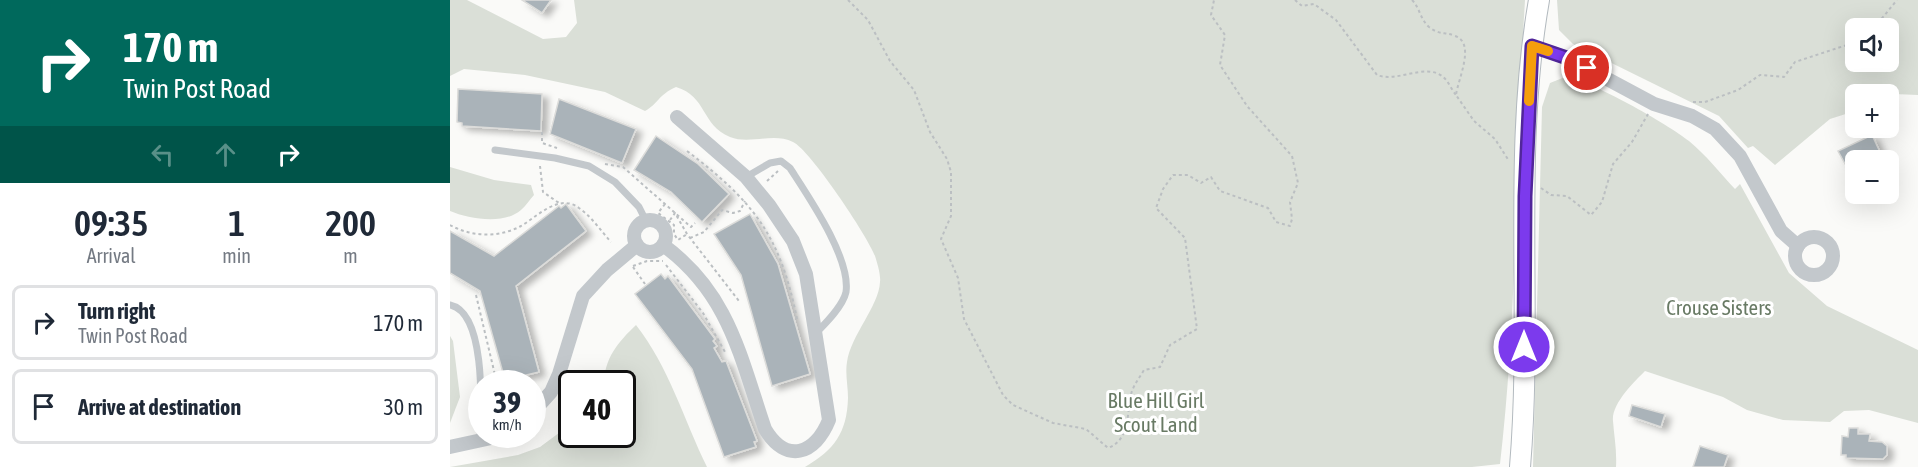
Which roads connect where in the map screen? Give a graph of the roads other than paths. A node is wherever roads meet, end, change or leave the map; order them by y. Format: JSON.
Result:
{"nodes":[{"id":1,"x":1539,"y":0,"type":"edge"},
{"id":2,"x":1532,"y":46,"type":"junction"},
{"id":3,"x":677,"y":117,"type":"dead end"},
{"id":4,"x":495,"y":150,"type":"dead end"},
{"id":5,"x":746,"y":177,"type":"junction"},
{"id":6,"x":646,"y":221,"type":"junction"},
{"id":7,"x":638,"y":245,"type":"junction"},
{"id":8,"x":663,"y":245,"type":"junction"},
{"id":9,"x":1798,"y":246,"type":"dead end"},
{"id":10,"x":450,"y":305,"type":"edge"},
{"id":11,"x":814,"y":334,"type":"junction"},
{"id":12,"x":478,"y":370,"type":"edge"},
{"id":13,"x":546,"y":397,"type":"edge"},
{"id":14,"x":468,"y":444,"type":"edge"},
{"id":15,"x":450,"y":447,"type":"edge"},
{"id":16,"x":1520,"y":467,"type":"edge"}],
"edges":[{"from":1,"to":2,"type":"street"},
{"from":2,"to":9,"type":"street"},
{"from":2,"to":16,"type":"street"},
{"from":3,"to":5,"type":"street"},
{"from":4,"to":6,"type":"lane"},
{"from":5,"to":11,"type":"street"},
{"from":5,"to":11,"type":"lane"},
{"from":6,"to":7,"type":"street"},
{"from":6,"to":8,"type":"street"},
{"from":7,"to":8,"type":"street"},
{"from":7,"to":13,"type":"street"},
{"from":8,"to":11,"type":"street"},
{"from":10,"to":12,"type":"lane"},
{"from":14,"to":15,"type":"street"}]}
